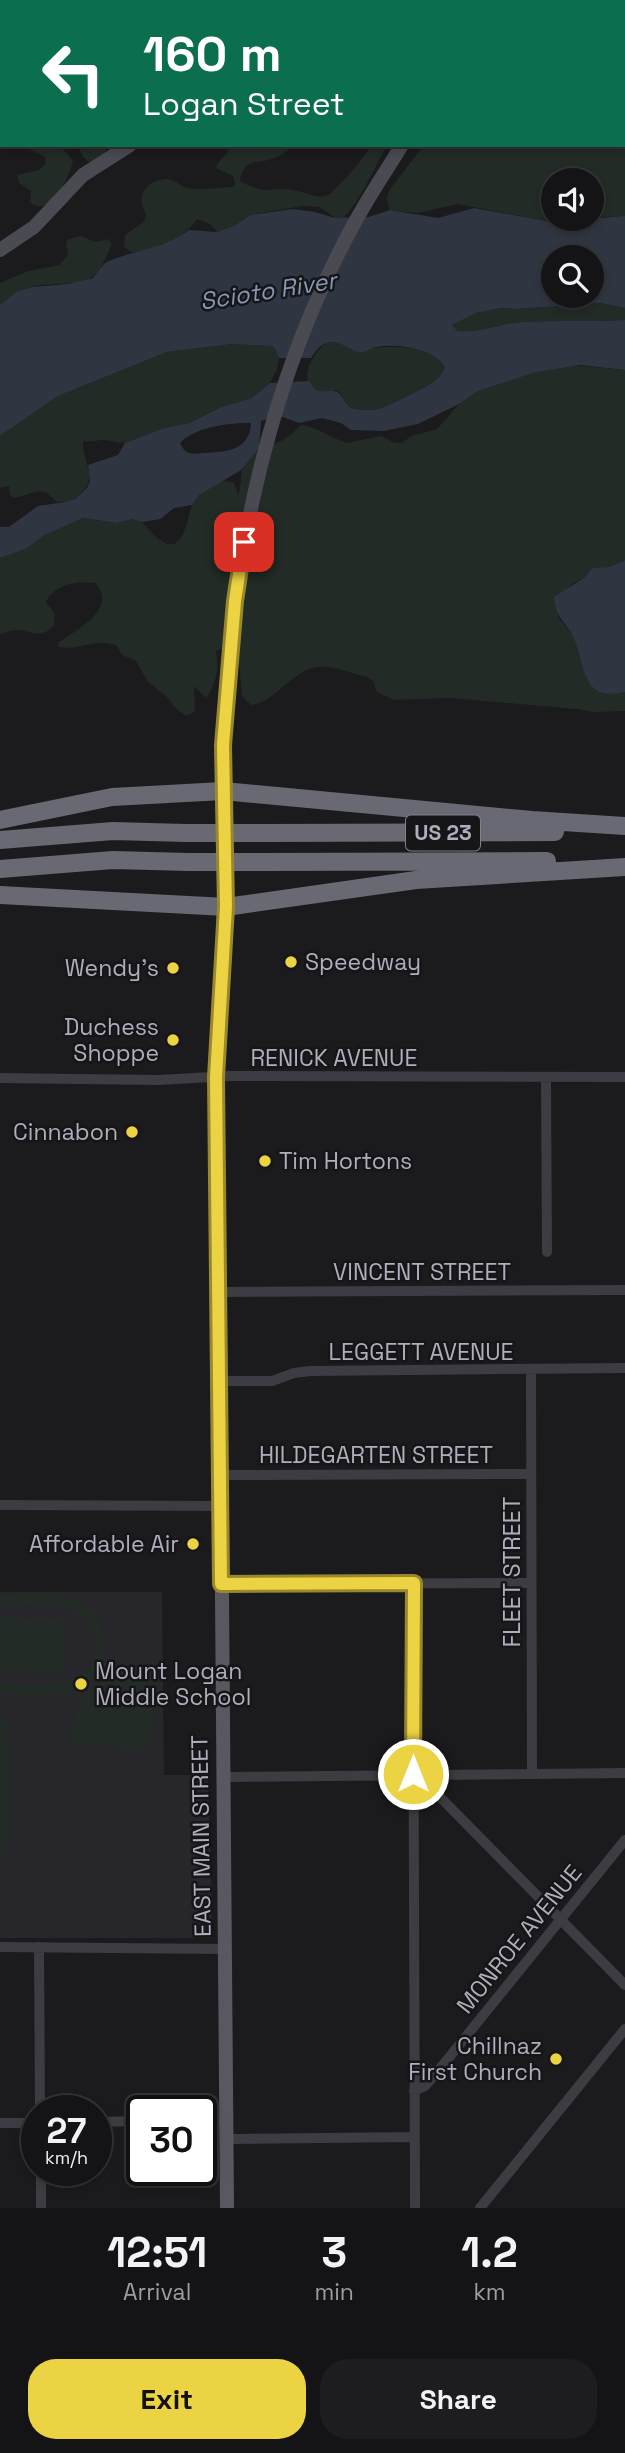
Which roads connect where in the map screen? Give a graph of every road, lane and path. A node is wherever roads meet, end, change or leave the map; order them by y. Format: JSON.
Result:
{"nodes":[{"id":1,"x":127,"y":147,"type":"edge"},
{"id":2,"x":401,"y":147,"type":"edge"},
{"id":3,"x":0,"y":250,"type":"edge"},
{"id":4,"x":223,"y":791,"type":"junction"},
{"id":5,"x":0,"y":820,"type":"edge"},
{"id":6,"x":625,"y":826,"type":"edge"},
{"id":7,"x":625,"y":831,"type":"edge"},
{"id":8,"x":0,"y":840,"type":"edge"},
{"id":9,"x":625,"y":862,"type":"edge"},
{"id":10,"x":625,"y":867,"type":"edge"},
{"id":11,"x":0,"y":869,"type":"edge"},
{"id":12,"x":0,"y":895,"type":"edge"},
{"id":13,"x":226,"y":907,"type":"junction"},
{"id":14,"x":216,"y":1077,"type":"junction"},
{"id":15,"x":625,"y":1077,"type":"edge"},
{"id":16,"x":0,"y":1078,"type":"edge"},
{"id":17,"x":547,"y":1078,"type":"junction"},
{"id":18,"x":547,"y":1252,"type":"dead end"},
{"id":19,"x":625,"y":1290,"type":"edge"},
{"id":20,"x":219,"y":1292,"type":"junction"},
{"id":21,"x":625,"y":1368,"type":"edge"},
{"id":22,"x":531,"y":1371,"type":"junction"},
{"id":23,"x":219,"y":1381,"type":"junction"},
{"id":24,"x":531,"y":1474,"type":"junction"},
{"id":25,"x":221,"y":1475,"type":"junction"},
{"id":26,"x":0,"y":1505,"type":"edge"},
{"id":27,"x":221,"y":1506,"type":"junction"},
{"id":28,"x":414,"y":1583,"type":"junction"},
{"id":29,"x":531,"y":1583,"type":"junction"},
{"id":30,"x":221,"y":1584,"type":"junction"},
{"id":31,"x":625,"y":1773,"type":"edge"},
{"id":32,"x":413,"y":1774,"type":"junction"},
{"id":33,"x":532,"y":1774,"type":"junction"},
{"id":34,"x":222,"y":1777,"type":"junction"},
{"id":35,"x":625,"y":1840,"type":"edge"},
{"id":36,"x":561,"y":1919,"type":"junction"},
{"id":37,"x":0,"y":1947,"type":"edge"},
{"id":38,"x":39,"y":1947,"type":"junction"},
{"id":39,"x":226,"y":1949,"type":"junction"},
{"id":40,"x":625,"y":1986,"type":"edge"},
{"id":41,"x":625,"y":2029,"type":"edge"},
{"id":42,"x":414,"y":2091,"type":"junction"},
{"id":43,"x":40,"y":2095,"type":"edge"},
{"id":44,"x":217,"y":2121,"type":"edge"},
{"id":45,"x":227,"y":2121,"type":"junction"},
{"id":46,"x":0,"y":2123,"type":"edge"},
{"id":47,"x":21,"y":2123,"type":"edge"},
{"id":48,"x":414,"y":2137,"type":"junction"},
{"id":49,"x":228,"y":2139,"type":"junction"},
{"id":50,"x":41,"y":2186,"type":"edge"},
{"id":51,"x":41,"y":2208,"type":"edge"},
{"id":52,"x":228,"y":2208,"type":"edge"},
{"id":53,"x":415,"y":2208,"type":"edge"},
{"id":54,"x":480,"y":2208,"type":"edge"}],
"edges":[{"from":1,"to":3,"type":"street"},
{"from":2,"to":4,"type":"street"},
{"from":4,"to":5,"type":"highway"},
{"from":4,"to":6,"type":"highway"},
{"from":4,"to":13,"type":"main road","name":"EAST MAIN STREET"},
{"from":7,"to":8,"type":"highway","number":"US 23","bridge":true},
{"from":9,"to":11,"type":"highway","number":"US 23","bridge":true},
{"from":10,"to":13,"type":"highway"},
{"from":12,"to":13,"type":"highway"},
{"from":13,"to":14,"type":"main road","name":"EAST MAIN STREET"},
{"from":14,"to":16,"type":"street","name":"RENICK AVENUE"},
{"from":14,"to":17,"type":"street","name":"RENICK AVENUE"},
{"from":14,"to":20,"type":"main road","name":"EAST MAIN STREET"},
{"from":15,"to":17,"type":"street","name":"RENICK AVENUE"},
{"from":17,"to":18,"type":"street"},
{"from":19,"to":20,"type":"street","name":"VINCENT STREET"},
{"from":20,"to":23,"type":"main road","name":"EAST MAIN STREET"},
{"from":21,"to":22,"type":"street","name":"LEGGETT AVENUE"},
{"from":22,"to":23,"type":"street","name":"LEGGETT AVENUE"},
{"from":22,"to":24,"type":"street","name":"FLEET STREET"},
{"from":23,"to":25,"type":"main road","name":"EAST MAIN STREET"},
{"from":24,"to":25,"type":"street","name":"HILDEGARTEN STREET"},
{"from":24,"to":29,"type":"street","name":"FLEET STREET"},
{"from":25,"to":27,"type":"main road","name":"EAST MAIN STREET"},
{"from":26,"to":27,"type":"street"},
{"from":27,"to":30,"type":"main road","name":"EAST MAIN STREET"},
{"from":28,"to":29,"type":"street"},
{"from":28,"to":30,"type":"street"},
{"from":28,"to":32,"type":"street"},
{"from":29,"to":33,"type":"street","name":"FLEET STREET"},
{"from":30,"to":34,"type":"main road","name":"EAST MAIN STREET"},
{"from":31,"to":33,"type":"street"},
{"from":32,"to":33,"type":"street"},
{"from":32,"to":34,"type":"street"},
{"from":32,"to":36,"type":"street"},
{"from":32,"to":42,"type":"street"},
{"from":34,"to":39,"type":"main road","name":"EAST MAIN STREET"},
{"from":35,"to":36,"type":"street","name":"MONROE AVENUE"},
{"from":36,"to":40,"type":"street"},
{"from":36,"to":42,"type":"street","name":"MONROE AVENUE"},
{"from":37,"to":38,"type":"street"},
{"from":38,"to":39,"type":"street"},
{"from":38,"to":43,"type":"street"},
{"from":39,"to":45,"type":"main road","name":"EAST MAIN STREET"},
{"from":41,"to":54,"type":"street"},
{"from":42,"to":48,"type":"street"},
{"from":44,"to":45,"type":"street"},
{"from":45,"to":49,"type":"main road","name":"EAST MAIN STREET"},
{"from":46,"to":47,"type":"street"},
{"from":48,"to":49,"type":"street"},
{"from":48,"to":53,"type":"street"},
{"from":49,"to":52,"type":"main road","name":"EAST MAIN STREET"},
{"from":50,"to":51,"type":"street"}]}
